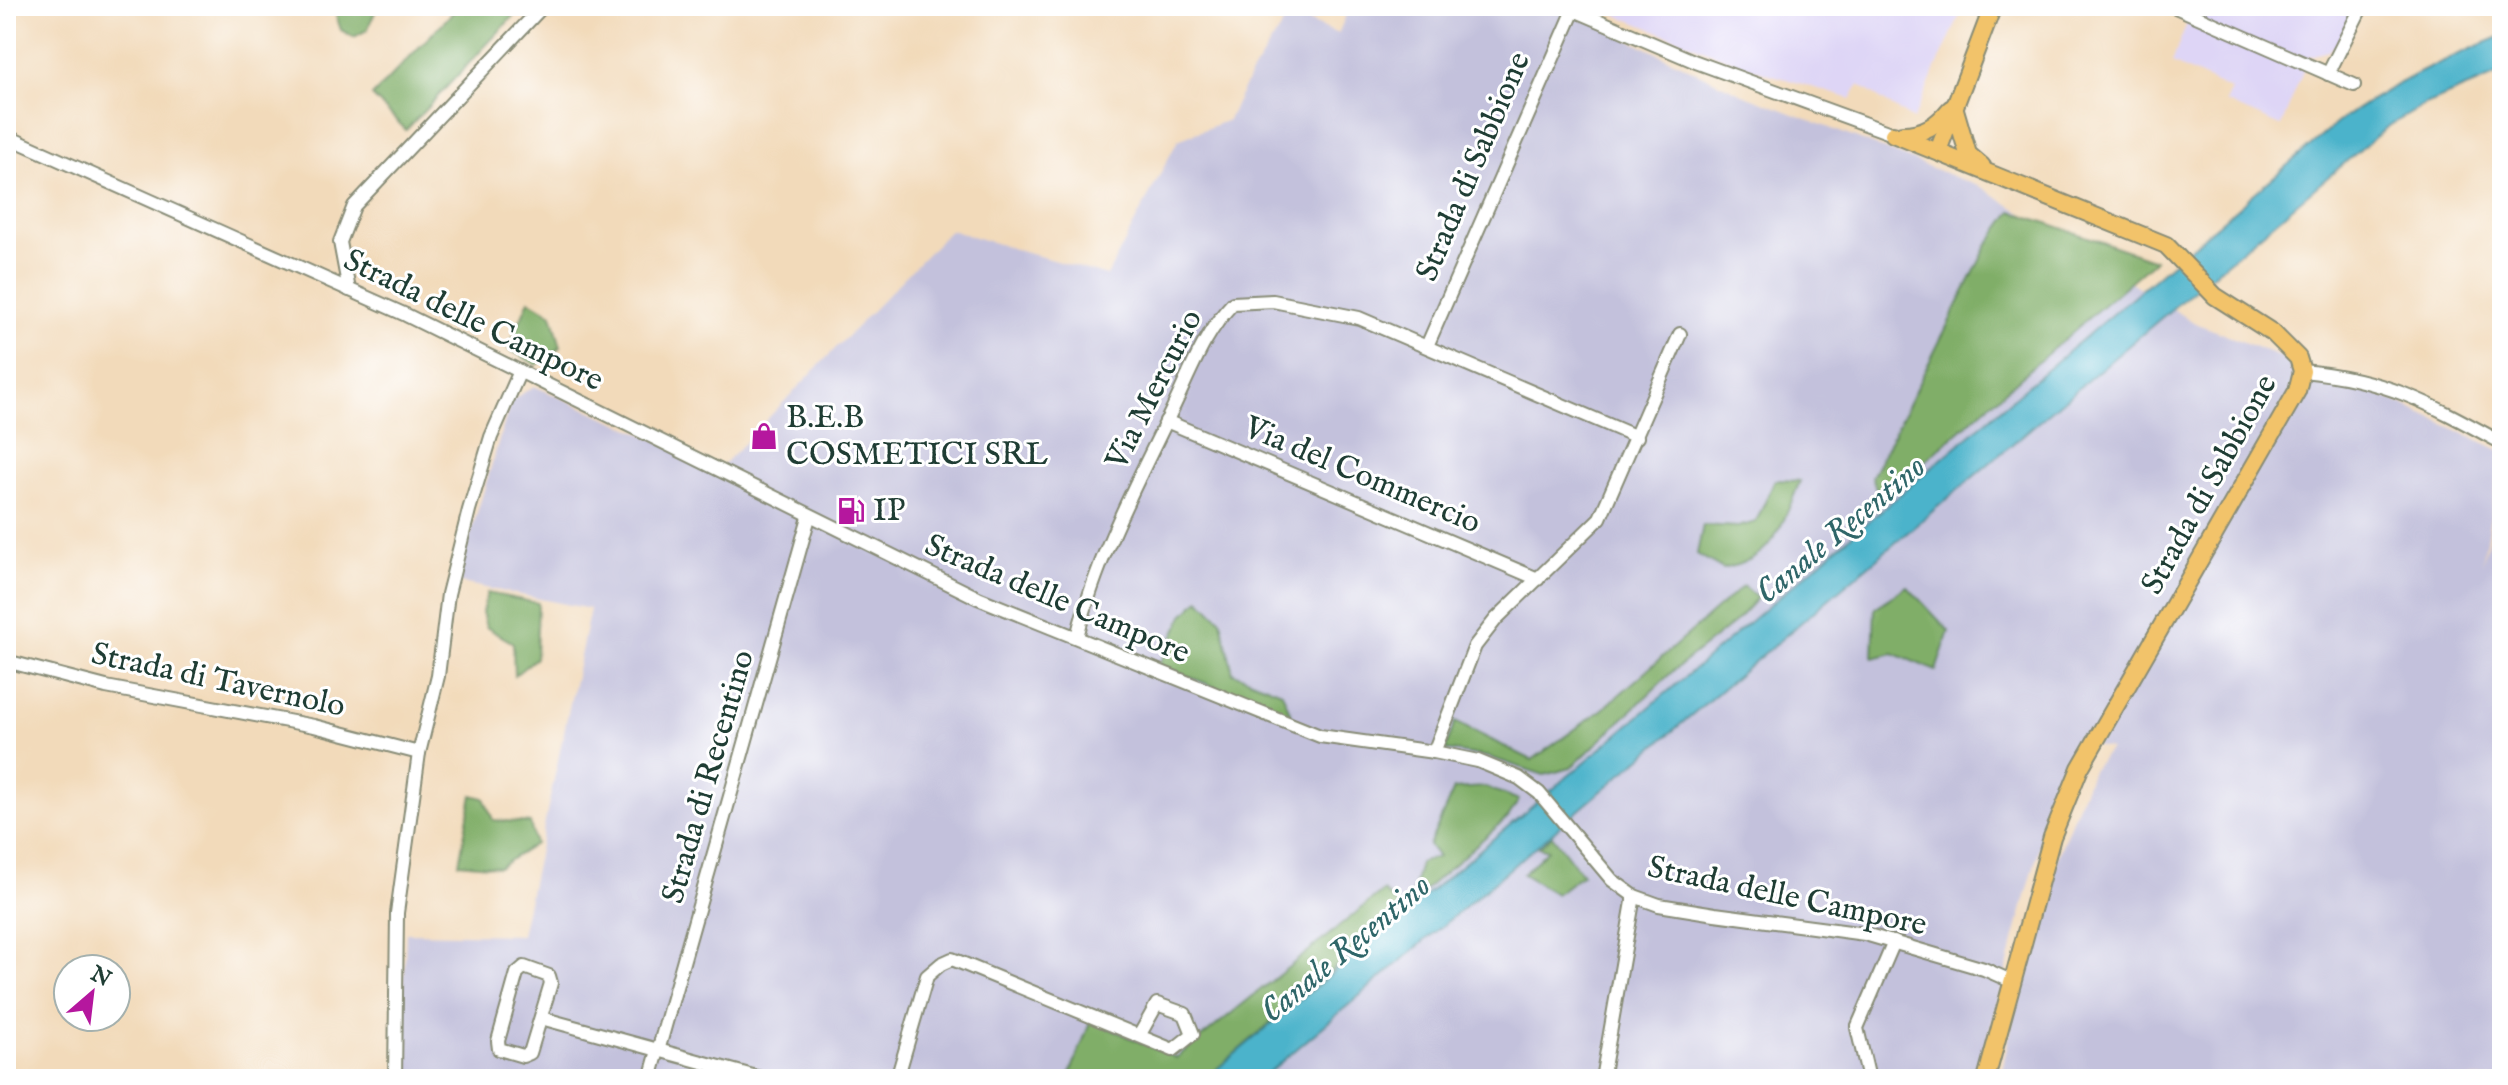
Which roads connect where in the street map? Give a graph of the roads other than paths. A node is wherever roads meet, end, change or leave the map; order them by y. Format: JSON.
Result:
{"nodes":[{"id":1,"x":543,"y":6,"type":"edge"},
{"id":2,"x":1993,"y":6,"type":"edge"},
{"id":3,"x":2173,"y":6,"type":"edge"},
{"id":4,"x":2362,"y":6,"type":"edge"},
{"id":5,"x":1571,"y":8,"type":"edge"},
{"id":6,"x":2328,"y":74,"type":"junction"},
{"id":7,"x":2354,"y":85,"type":"dead end"},
{"id":8,"x":1954,"y":105,"type":"junction"},
{"id":9,"x":1893,"y":134,"type":"junction"},
{"id":10,"x":6,"y":136,"type":"edge"},
{"id":11,"x":1938,"y":151,"type":"junction"},
{"id":12,"x":1991,"y":174,"type":"junction"},
{"id":13,"x":349,"y":290,"type":"junction"},
{"id":14,"x":1680,"y":334,"type":"dead end"},
{"id":15,"x":1427,"y":346,"type":"junction"},
{"id":16,"x":520,"y":371,"type":"junction"},
{"id":17,"x":2302,"y":371,"type":"junction"},
{"id":18,"x":1166,"y":421,"type":"junction"},
{"id":19,"x":1637,"y":437,"type":"junction"},
{"id":20,"x":2502,"y":443,"type":"edge"},
{"id":21,"x":809,"y":517,"type":"junction"},
{"id":22,"x":1538,"y":579,"type":"junction"},
{"id":23,"x":1077,"y":637,"type":"junction"},
{"id":24,"x":6,"y":661,"type":"edge"},
{"id":25,"x":1434,"y":752,"type":"junction"},
{"id":26,"x":419,"y":753,"type":"junction"},
{"id":27,"x":1634,"y":896,"type":"junction"},
{"id":28,"x":1894,"y":942,"type":"junction"},
{"id":29,"x":2011,"y":981,"type":"junction"},
{"id":30,"x":541,"y":1018,"type":"junction"},
{"id":31,"x":1139,"y":1036,"type":"junction"},
{"id":32,"x":658,"y":1050,"type":"junction"},
{"id":33,"x":395,"y":1079,"type":"edge"},
{"id":34,"x":650,"y":1079,"type":"edge"},
{"id":35,"x":764,"y":1079,"type":"edge"},
{"id":36,"x":897,"y":1079,"type":"edge"},
{"id":37,"x":1602,"y":1079,"type":"edge"},
{"id":38,"x":1869,"y":1079,"type":"edge"},
{"id":39,"x":1986,"y":1079,"type":"edge"}],
"edges":[{"from":1,"to":13,"type":"street"},
{"from":2,"to":8,"type":"main road"},
{"from":3,"to":6,"type":"street"},
{"from":4,"to":6,"type":"street"},
{"from":5,"to":9,"type":"street","name":"Strada di Sabbione"},
{"from":5,"to":15,"type":"street","name":"Strada di Sabbione"},
{"from":6,"to":7,"type":"street"},
{"from":8,"to":9,"type":"main road"},
{"from":8,"to":11,"type":"main road"},
{"from":8,"to":12,"type":"main road"},
{"from":9,"to":11,"type":"main road","name":"Strada di Sabbione"},
{"from":10,"to":13,"type":"street","name":"Strada delle Campore"},
{"from":11,"to":12,"type":"main road","name":"Strada di Sabbione"},
{"from":12,"to":17,"type":"main road","name":"Strada di Sabbione"},
{"from":13,"to":16,"type":"street","name":"Strada delle Campore"},
{"from":14,"to":19,"type":"street"},
{"from":15,"to":18,"type":"street","name":"Via Mercurio"},
{"from":15,"to":19,"type":"street","name":"Via Mercurio"},
{"from":16,"to":21,"type":"street","name":"Strada delle Campore"},
{"from":16,"to":26,"type":"street"},
{"from":17,"to":20,"type":"street"},
{"from":17,"to":29,"type":"main road","name":"Strada di Sabbione"},
{"from":18,"to":22,"type":"street","name":"Via del Commercio"},
{"from":18,"to":23,"type":"street","name":"Via Mercurio"},
{"from":19,"to":22,"type":"street"},
{"from":21,"to":23,"type":"street","name":"Strada delle Campore"},
{"from":21,"to":32,"type":"street","name":"Strada di Recentino"},
{"from":22,"to":25,"type":"street"},
{"from":23,"to":25,"type":"street","name":"Strada delle Campore"},
{"from":24,"to":26,"type":"street","name":"Strada di Tavernolo"},
{"from":25,"to":27,"type":"street","name":"Strada delle Campore"},
{"from":26,"to":33,"type":"street"},
{"from":27,"to":28,"type":"street","name":"Strada delle Campore"},
{"from":27,"to":37,"type":"street"},
{"from":28,"to":29,"type":"street","name":"Strada delle Campore"},
{"from":28,"to":38,"type":"street"},
{"from":29,"to":39,"type":"main road","name":"Strada di Sabbione"},
{"from":30,"to":30,"type":"street"},
{"from":30,"to":32,"type":"street"},
{"from":31,"to":31,"type":"street"},
{"from":31,"to":36,"type":"street"},
{"from":32,"to":34,"type":"street","name":"Strada di Recentino"},
{"from":32,"to":35,"type":"street"}]}
